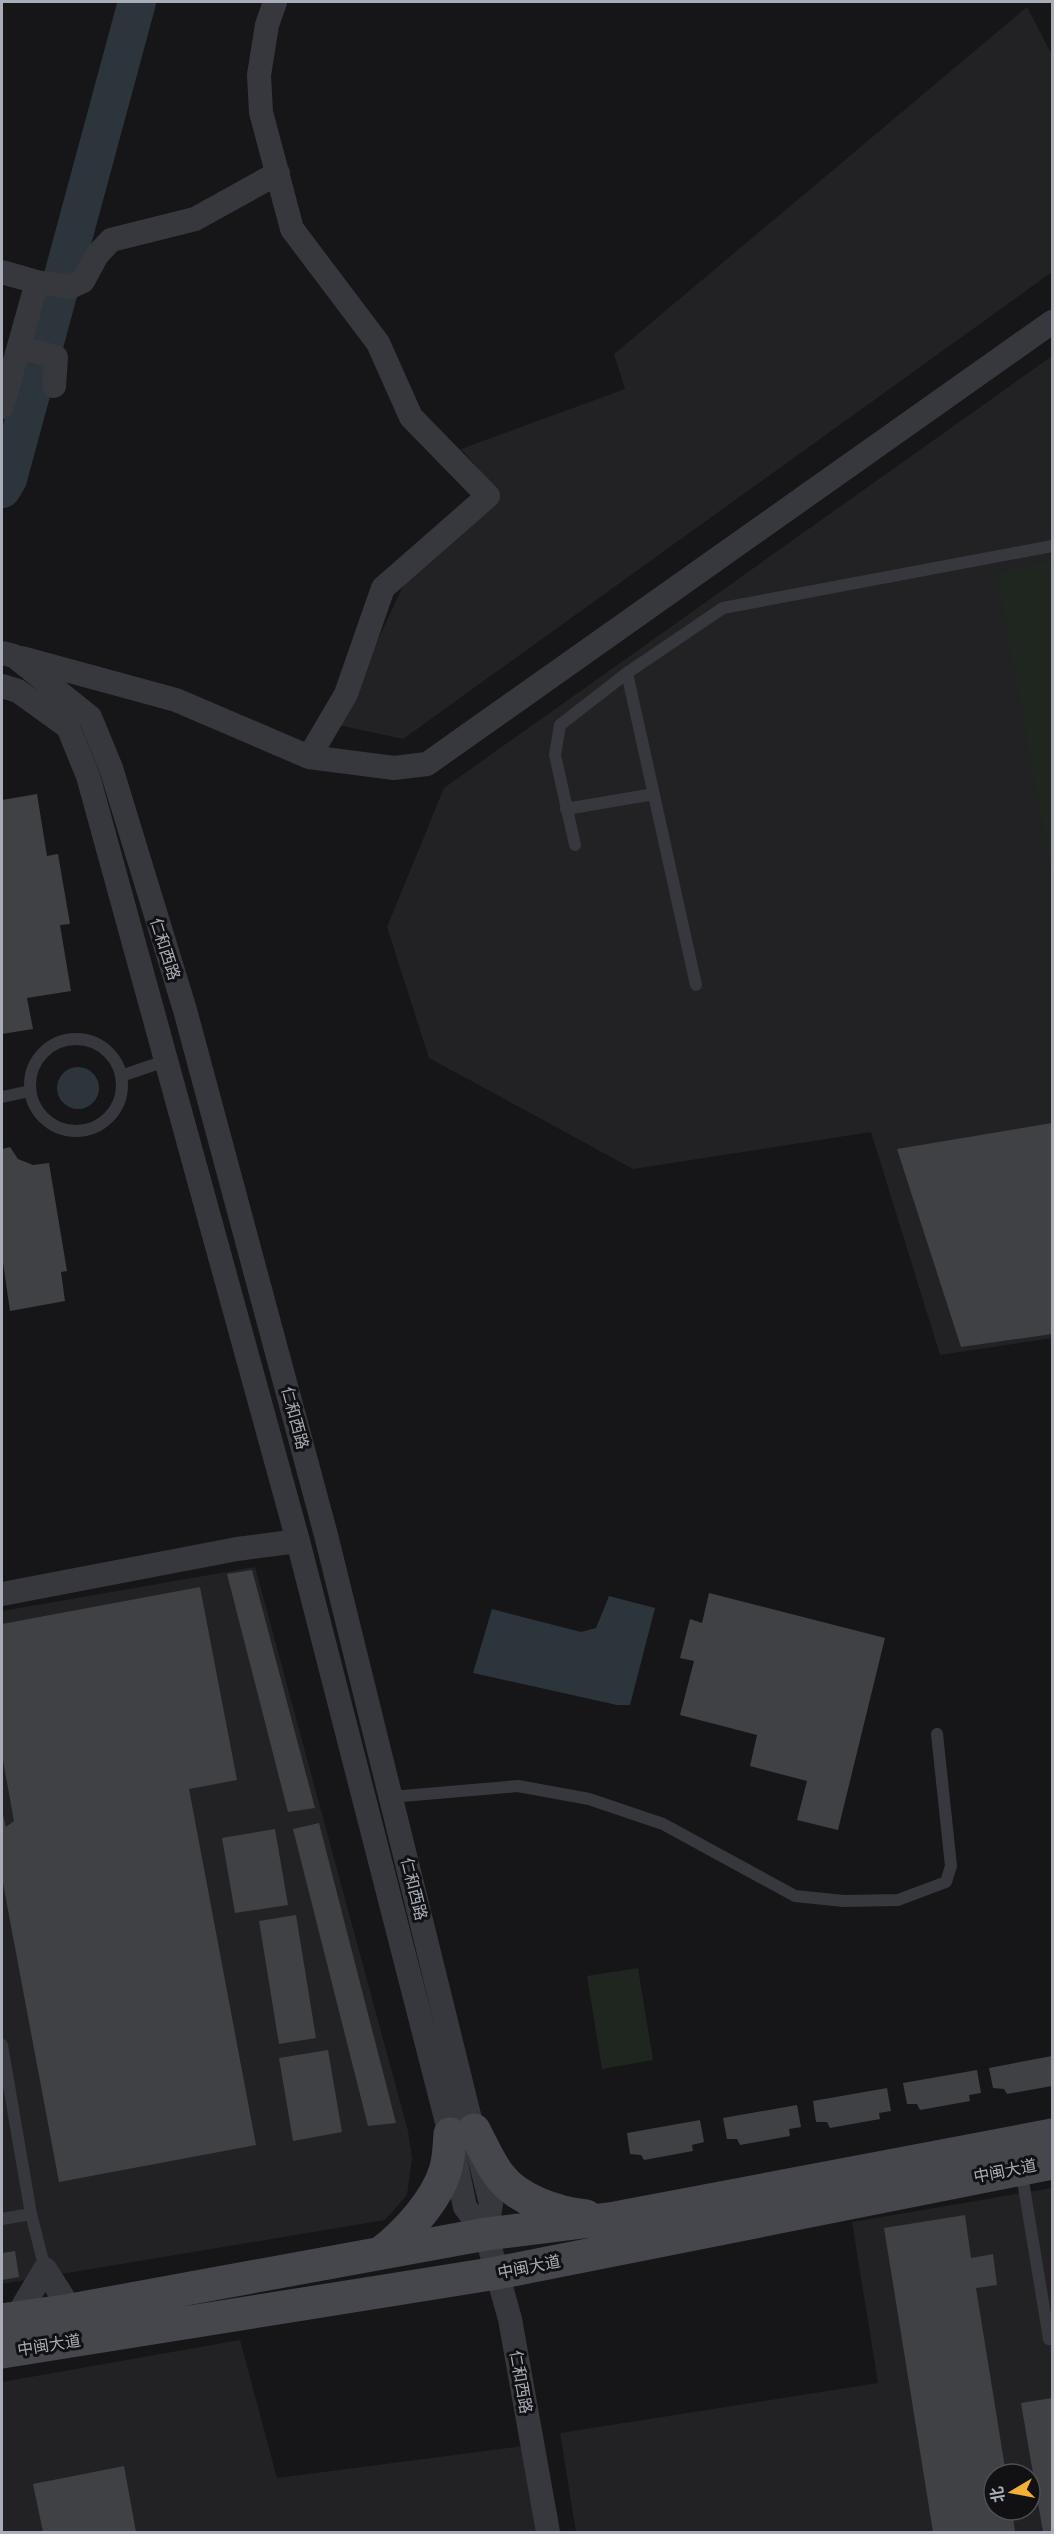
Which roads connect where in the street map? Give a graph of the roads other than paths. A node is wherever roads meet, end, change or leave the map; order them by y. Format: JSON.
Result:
{"nodes":[{"id":1,"x":275,"y":2,"type":"edge"},
{"id":2,"x":278,"y":173,"type":"junction"},
{"id":3,"x":2,"y":272,"type":"edge"},
{"id":4,"x":51,"y":284,"type":"junction"},
{"id":5,"x":1053,"y":322,"type":"edge"},
{"id":6,"x":22,"y":348,"type":"junction"},
{"id":7,"x":54,"y":386,"type":"dead end"},
{"id":8,"x":2,"y":407,"type":"edge"},
{"id":9,"x":1053,"y":546,"type":"edge"},
{"id":10,"x":8,"y":655,"type":"edge"},
{"id":11,"x":627,"y":673,"type":"junction"},
{"id":12,"x":2,"y":686,"type":"edge"},
{"id":13,"x":309,"y":757,"type":"junction"},
{"id":14,"x":654,"y":794,"type":"junction"},
{"id":15,"x":567,"y":809,"type":"junction"},
{"id":16,"x":575,"y":845,"type":"dead end"},
{"id":17,"x":696,"y":985,"type":"dead end"},
{"id":18,"x":184,"y":1010,"type":"junction"},
{"id":19,"x":156,"y":1021,"type":"junction"},
{"id":20,"x":168,"y":1060,"type":"junction"},
{"id":21,"x":121,"y":1076,"type":"junction"},
{"id":22,"x":30,"y":1091,"type":"junction"},
{"id":23,"x":2,"y":1097,"type":"edge"},
{"id":24,"x":298,"y":1541,"type":"junction"},
{"id":25,"x":2,"y":1594,"type":"edge"},
{"id":26,"x":937,"y":1734,"type":"dead end"},
{"id":27,"x":392,"y":1797,"type":"junction"},
{"id":28,"x":2,"y":2045,"type":"edge"},
{"id":29,"x":462,"y":2132,"type":"junction"},
{"id":30,"x":1053,"y":2135,"type":"edge"},
{"id":31,"x":1053,"y":2163,"type":"edge"},
{"id":32,"x":1021,"y":2168,"type":"junction"},
{"id":33,"x":31,"y":2214,"type":"junction"},
{"id":34,"x":615,"y":2218,"type":"junction"},
{"id":35,"x":2,"y":2219,"type":"edge"},
{"id":36,"x":486,"y":2234,"type":"junction"},
{"id":37,"x":382,"y":2252,"type":"junction"},
{"id":38,"x":45,"y":2269,"type":"junction"},
{"id":39,"x":497,"y":2273,"type":"junction"},
{"id":40,"x":71,"y":2310,"type":"junction"},
{"id":41,"x":9,"y":2319,"type":"edge"},
{"id":42,"x":1053,"y":2339,"type":"edge"},
{"id":43,"x":2,"y":2352,"type":"edge"},
{"id":44,"x":548,"y":2532,"type":"edge"}],
"edges":[{"from":1,"to":2,"type":"street"},
{"from":2,"to":4,"type":"street"},
{"from":2,"to":13,"type":"street"},
{"from":3,"to":4,"type":"street"},
{"from":4,"to":6,"type":"street"},
{"from":5,"to":13,"type":"street"},
{"from":6,"to":7,"type":"street"},
{"from":6,"to":8,"type":"street"},
{"from":9,"to":11,"type":"lane"},
{"from":10,"to":13,"type":"street"},
{"from":10,"to":18,"type":"street","name":"仁和西路"},
{"from":11,"to":14,"type":"lane"},
{"from":11,"to":15,"type":"lane"},
{"from":12,"to":19,"type":"street","name":"仁和西路"},
{"from":14,"to":15,"type":"lane"},
{"from":14,"to":17,"type":"lane"},
{"from":15,"to":16,"type":"lane"},
{"from":18,"to":19,"type":"street"},
{"from":18,"to":27,"type":"street","name":"仁和西路"},
{"from":19,"to":20,"type":"street","name":"仁和西路"},
{"from":20,"to":21,"type":"lane"},
{"from":20,"to":24,"type":"street","name":"仁和西路"},
{"from":21,"to":22,"type":"lane"},
{"from":21,"to":22,"type":"lane"},
{"from":22,"to":23,"type":"lane"},
{"from":24,"to":25,"type":"street"},
{"from":24,"to":29,"type":"street","name":"仁和西路"},
{"from":26,"to":27,"type":"lane"},
{"from":27,"to":29,"type":"street","name":"仁和西路"},
{"from":28,"to":33,"type":"lane"},
{"from":29,"to":34,"type":"main road"},
{"from":29,"to":36,"type":"street","name":"仁和西路"},
{"from":29,"to":37,"type":"main road"},
{"from":30,"to":34,"type":"main road","name":"中闽大道"},
{"from":31,"to":32,"type":"main road","name":"中闽大道"},
{"from":32,"to":39,"type":"main road","name":"中闽大道"},
{"from":32,"to":42,"type":"lane"},
{"from":33,"to":35,"type":"lane"},
{"from":33,"to":38,"type":"lane"},
{"from":34,"to":36,"type":"main road","name":"中闽大道"},
{"from":36,"to":37,"type":"main road","name":"中闽大道"},
{"from":36,"to":39,"type":"street","name":"仁和西路"},
{"from":37,"to":40,"type":"main road","name":"中闽大道"},
{"from":38,"to":40,"type":"street"},
{"from":38,"to":41,"type":"street"},
{"from":39,"to":43,"type":"main road","name":"中闽大道"},
{"from":39,"to":44,"type":"street","name":"仁和西路"},
{"from":40,"to":41,"type":"main road","name":"中闽大道"}]}
